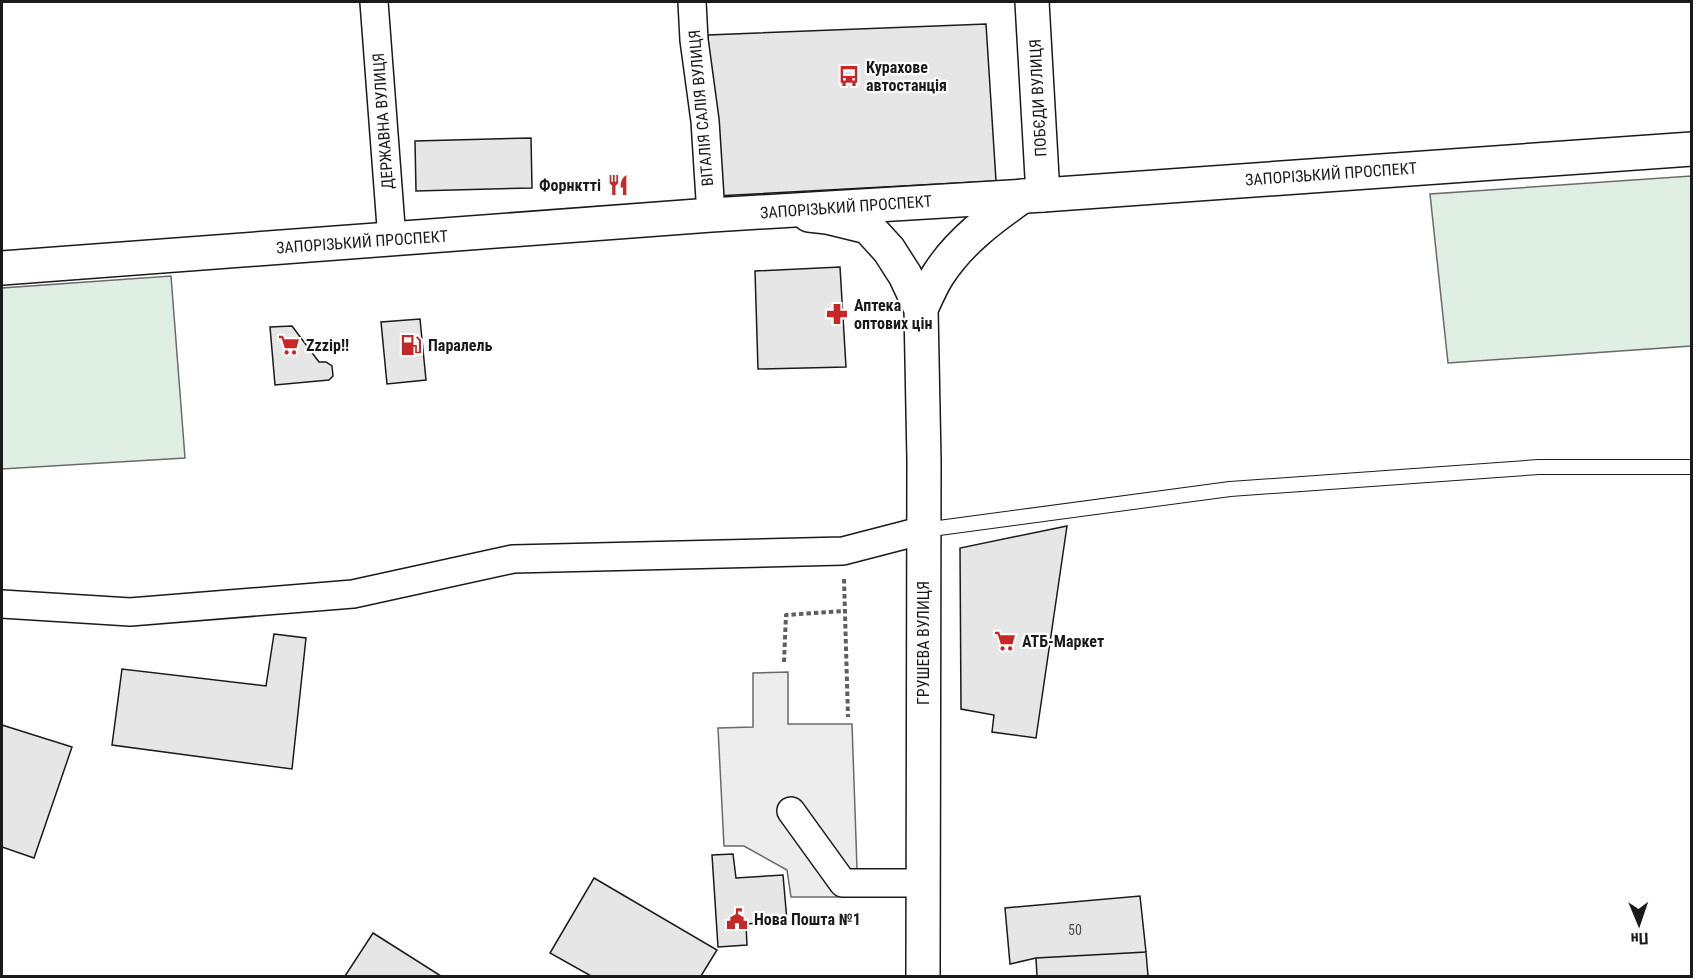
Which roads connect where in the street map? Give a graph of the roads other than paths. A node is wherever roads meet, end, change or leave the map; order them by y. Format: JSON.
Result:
{"nodes":[{"id":1,"x":374,"y":2,"type":"edge"},
{"id":2,"x":692,"y":2,"type":"edge"},
{"id":3,"x":1032,"y":2,"type":"edge"},
{"id":4,"x":1692,"y":149,"type":"edge"},
{"id":5,"x":1033,"y":195,"type":"junction"},
{"id":6,"x":773,"y":212,"type":"junction"},
{"id":7,"x":711,"y":215,"type":"junction"},
{"id":8,"x":392,"y":240,"type":"junction"},
{"id":9,"x":2,"y":268,"type":"edge"},
{"id":10,"x":921,"y":309,"type":"junction"},
{"id":11,"x":1692,"y":467,"type":"edge"},
{"id":12,"x":924,"y":530,"type":"junction"},
{"id":13,"x":2,"y":604,"type":"edge"},
{"id":14,"x":791,"y":811,"type":"dead end"},
{"id":15,"x":923,"y":883,"type":"junction"},
{"id":16,"x":922,"y":976,"type":"edge"}],
"edges":[{"from":1,"to":8,"type":"street","name":"ДЕРЖАВНА ВУЛИЦЯ"},
{"from":2,"to":7,"type":"street","name":"ВІТАЛІЯ САЛІЯ ВУЛИЦЯ"},
{"from":3,"to":5,"type":"main road","name":"ПОБЄДИ ВУЛИЦЯ"},
{"from":4,"to":5,"type":"main road","name":"ЗАПОРІЗЬКИЙ ПРОСПЕКТ"},
{"from":5,"to":6,"type":"main road","name":"ЗАПОРІЗЬКИЙ ПРОСПЕКТ"},
{"from":5,"to":10,"type":"main road"},
{"from":6,"to":7,"type":"main road","name":"ЗАПОРІЗЬКИЙ ПРОСПЕКТ"},
{"from":6,"to":10,"type":"main road"},
{"from":7,"to":8,"type":"main road","name":"ЗАПОРІЗЬКИЙ ПРОСПЕКТ"},
{"from":8,"to":9,"type":"main road","name":"ЗАПОРІЗЬКИЙ ПРОСПЕКТ"},
{"from":10,"to":12,"type":"main road","name":"ГРУШЕВА ВУЛИЦЯ"},
{"from":11,"to":12,"type":"lane"},
{"from":12,"to":13,"type":"street"},
{"from":12,"to":15,"type":"main road","name":"ГРУШЕВА ВУЛИЦЯ"},
{"from":14,"to":15,"type":"street"},
{"from":15,"to":16,"type":"main road","name":"ГРУШЕВА ВУЛИЦЯ"}]}
